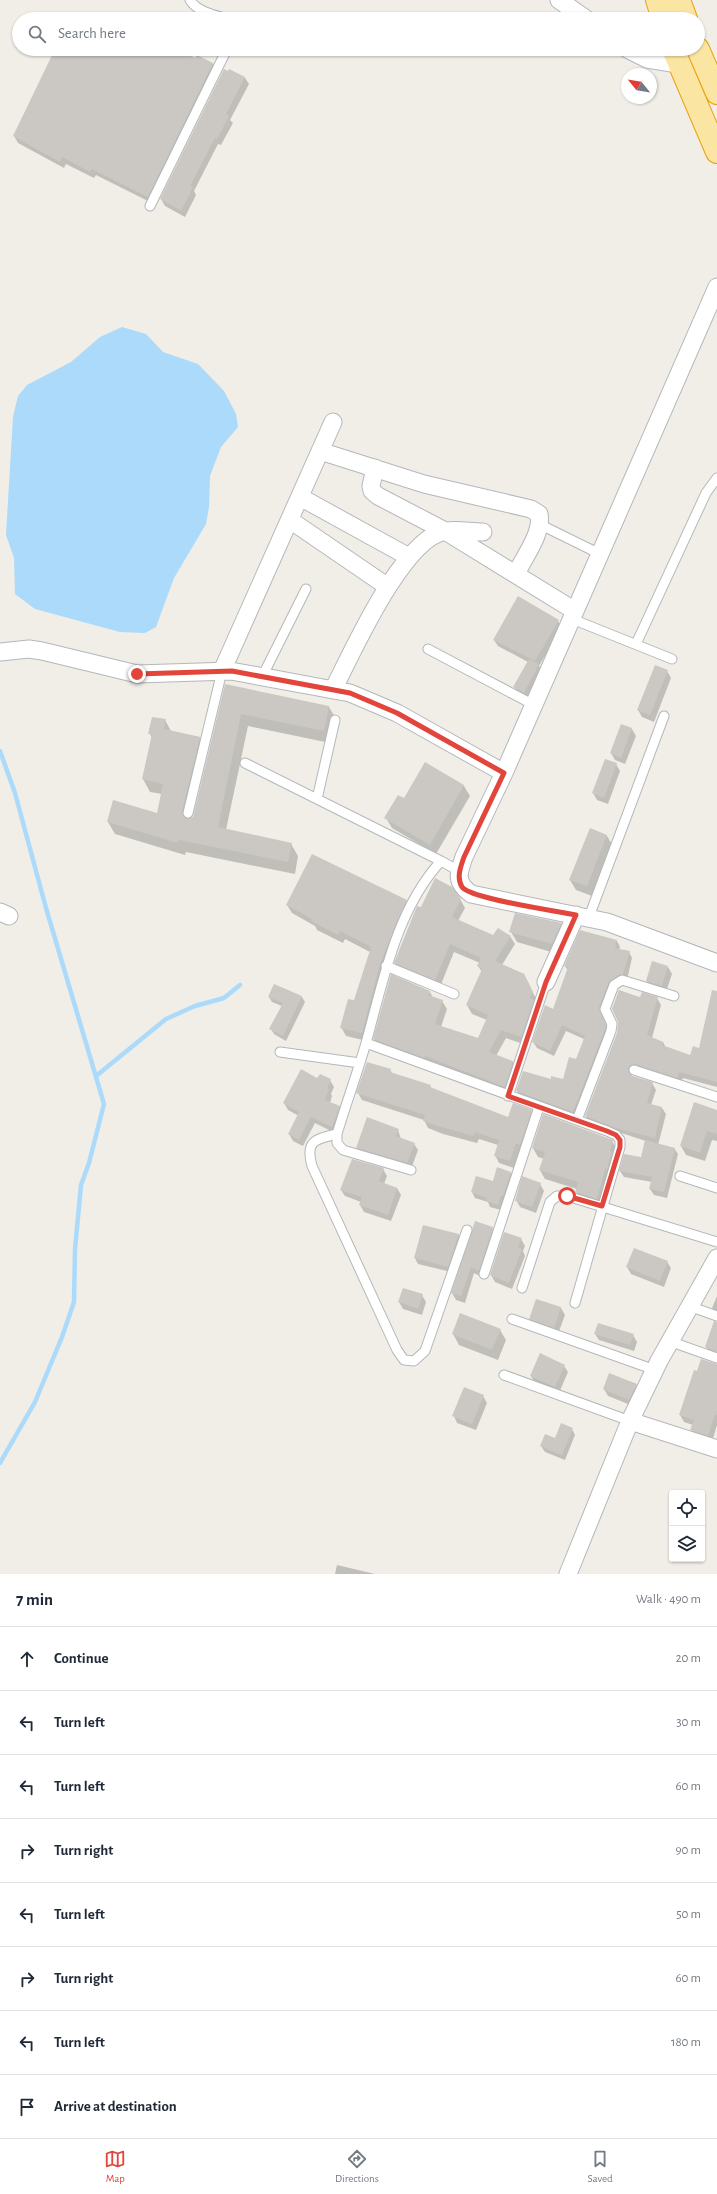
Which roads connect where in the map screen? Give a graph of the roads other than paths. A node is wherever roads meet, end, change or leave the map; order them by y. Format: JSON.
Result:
{"nodes":[{"id":1,"x":190,"y":0,"type":"edge"},
{"id":2,"x":559,"y":0,"type":"edge"},
{"id":3,"x":656,"y":0,"type":"edge"},
{"id":4,"x":678,"y":0,"type":"edge"},
{"id":5,"x":210,"y":12,"type":"edge"},
{"id":6,"x":576,"y":12,"type":"edge"},
{"id":7,"x":660,"y":12,"type":"edge"},
{"id":8,"x":683,"y":12,"type":"edge"},
{"id":9,"x":224,"y":56,"type":"edge"},
{"id":10,"x":641,"y":56,"type":"edge"},
{"id":11,"x":668,"y":56,"type":"edge"},
{"id":12,"x":675,"y":56,"type":"edge"},
{"id":13,"x":701,"y":56,"type":"edge"},
{"id":14,"x":717,"y":93,"type":"edge"},
{"id":15,"x":717,"y":152,"type":"edge"},
{"id":16,"x":150,"y":206,"type":"dead end"},
{"id":17,"x":717,"y":287,"type":"edge"},
{"id":18,"x":333,"y":422,"type":"dead end"},
{"id":19,"x":320,"y":451,"type":"junction"},
{"id":20,"x":375,"y":468,"type":"junction"},
{"id":21,"x":717,"y":478,"type":"edge"},
{"id":22,"x":300,"y":497,"type":"junction"},
{"id":23,"x":290,"y":520,"type":"junction"},
{"id":24,"x":539,"y":524,"type":"junction"},
{"id":25,"x":445,"y":531,"type":"junction"},
{"id":26,"x":483,"y":532,"type":"dead end"},
{"id":27,"x":600,"y":554,"type":"junction"},
{"id":28,"x":409,"y":557,"type":"junction"},
{"id":29,"x":516,"y":574,"type":"junction"},
{"id":30,"x":388,"y":586,"type":"junction"},
{"id":31,"x":306,"y":589,"type":"dead end"},
{"id":32,"x":573,"y":615,"type":"junction"},
{"id":33,"x":636,"y":644,"type":"junction"},
{"id":34,"x":428,"y":649,"type":"dead end"},
{"id":35,"x":0,"y":652,"type":"edge"},
{"id":36,"x":672,"y":659,"type":"dead end"},
{"id":37,"x":222,"y":671,"type":"junction"},
{"id":38,"x":262,"y":676,"type":"junction"},
{"id":39,"x":333,"y":690,"type":"junction"},
{"id":40,"x":534,"y":705,"type":"junction"},
{"id":41,"x":664,"y":716,"type":"dead end"},
{"id":42,"x":336,"y":720,"type":"dead end"},
{"id":43,"x":245,"y":763,"type":"dead end"},
{"id":44,"x":504,"y":773,"type":"junction"},
{"id":45,"x":317,"y":799,"type":"junction"},
{"id":46,"x":188,"y":813,"type":"dead end"},
{"id":47,"x":441,"y":861,"type":"junction"},
{"id":48,"x":459,"y":870,"type":"junction"},
{"id":49,"x":583,"y":916,"type":"junction"},
{"id":50,"x":717,"y":963,"type":"edge"},
{"id":51,"x":386,"y":966,"type":"junction"},
{"id":52,"x":546,"y":982,"type":"joint"},
{"id":53,"x":454,"y":994,"type":"dead end"},
{"id":54,"x":674,"y":996,"type":"dead end"},
{"id":55,"x":366,"y":1043,"type":"junction"},
{"id":56,"x":280,"y":1052,"type":"dead end"},
{"id":57,"x":360,"y":1063,"type":"junction"},
{"id":58,"x":634,"y":1070,"type":"dead end"},
{"id":59,"x":508,"y":1096,"type":"junction"},
{"id":60,"x":717,"y":1097,"type":"edge"},
{"id":61,"x":539,"y":1107,"type":"junction"},
{"id":62,"x":577,"y":1120,"type":"junction"},
{"id":63,"x":337,"y":1134,"type":"junction"},
{"id":64,"x":411,"y":1170,"type":"dead end"},
{"id":65,"x":680,"y":1176,"type":"dead end"},
{"id":66,"x":717,"y":1188,"type":"edge"},
{"id":67,"x":602,"y":1206,"type":"junction"},
{"id":68,"x":467,"y":1230,"type":"dead end"},
{"id":69,"x":717,"y":1242,"type":"edge"},
{"id":70,"x":717,"y":1258,"type":"edge"},
{"id":71,"x":484,"y":1274,"type":"dead end"},
{"id":72,"x":522,"y":1288,"type":"dead end"},
{"id":73,"x":574,"y":1302,"type":"dead end"},
{"id":74,"x":689,"y":1306,"type":"junction"},
{"id":75,"x":717,"y":1316,"type":"edge"},
{"id":76,"x":512,"y":1320,"type":"dead end"},
{"id":77,"x":669,"y":1341,"type":"junction"},
{"id":78,"x":717,"y":1358,"type":"edge"},
{"id":79,"x":655,"y":1370,"type":"junction"},
{"id":80,"x":504,"y":1375,"type":"dead end"},
{"id":81,"x":630,"y":1421,"type":"junction"},
{"id":82,"x":717,"y":1449,"type":"edge"},
{"id":83,"x":568,"y":1574,"type":"edge"}],
"edges":[{"from":1,"to":5,"type":"lane"},
{"from":2,"to":6,"type":"street"},
{"from":3,"to":7,"type":"highway"},
{"from":4,"to":8,"type":"highway"},
{"from":9,"to":16,"type":"lane"},
{"from":10,"to":11,"type":"street"},
{"from":12,"to":15,"type":"highway"},
{"from":13,"to":14,"type":"highway"},
{"from":17,"to":27,"type":"street"},
{"from":18,"to":19,"type":"street"},
{"from":19,"to":20,"type":"street"},
{"from":19,"to":22,"type":"street"},
{"from":20,"to":24,"type":"street"},
{"from":20,"to":25,"type":"street"},
{"from":21,"to":33,"type":"lane"},
{"from":22,"to":23,"type":"street"},
{"from":22,"to":28,"type":"street"},
{"from":23,"to":30,"type":"street"},
{"from":23,"to":37,"type":"street"},
{"from":24,"to":27,"type":"lane"},
{"from":24,"to":29,"type":"street"},
{"from":25,"to":26,"type":"street"},
{"from":25,"to":28,"type":"street"},
{"from":25,"to":29,"type":"street"},
{"from":27,"to":32,"type":"street"},
{"from":28,"to":30,"type":"street"},
{"from":29,"to":32,"type":"street"},
{"from":30,"to":39,"type":"street"},
{"from":31,"to":38,"type":"lane"},
{"from":32,"to":33,"type":"lane"},
{"from":32,"to":40,"type":"street"},
{"from":33,"to":36,"type":"lane"},
{"from":34,"to":40,"type":"lane"},
{"from":35,"to":37,"type":"street"},
{"from":37,"to":38,"type":"street"},
{"from":37,"to":46,"type":"lane"},
{"from":38,"to":39,"type":"street"},
{"from":39,"to":44,"type":"street"},
{"from":40,"to":44,"type":"street"},
{"from":41,"to":49,"type":"lane"},
{"from":42,"to":45,"type":"lane"},
{"from":43,"to":45,"type":"lane"},
{"from":44,"to":48,"type":"street"},
{"from":45,"to":47,"type":"lane"},
{"from":47,"to":48,"type":"lane"},
{"from":47,"to":51,"type":"lane"},
{"from":48,"to":49,"type":"street"},
{"from":49,"to":50,"type":"street"},
{"from":49,"to":52,"type":"street"},
{"from":51,"to":53,"type":"lane"},
{"from":51,"to":55,"type":"lane"},
{"from":52,"to":59,"type":"lane"},
{"from":54,"to":62,"type":"lane"},
{"from":55,"to":57,"type":"lane"},
{"from":55,"to":59,"type":"lane"},
{"from":56,"to":57,"type":"lane"},
{"from":57,"to":63,"type":"lane"},
{"from":58,"to":60,"type":"lane"},
{"from":59,"to":61,"type":"lane"},
{"from":61,"to":62,"type":"lane"},
{"from":61,"to":71,"type":"lane"},
{"from":62,"to":67,"type":"lane"},
{"from":63,"to":64,"type":"lane"},
{"from":63,"to":68,"type":"lane"},
{"from":65,"to":66,"type":"lane"},
{"from":67,"to":69,"type":"lane"},
{"from":67,"to":72,"type":"lane"},
{"from":67,"to":73,"type":"lane"},
{"from":70,"to":74,"type":"street"},
{"from":74,"to":75,"type":"lane"},
{"from":74,"to":77,"type":"street"},
{"from":76,"to":79,"type":"lane"},
{"from":77,"to":78,"type":"lane"},
{"from":77,"to":79,"type":"street"},
{"from":79,"to":81,"type":"street"},
{"from":80,"to":81,"type":"lane"},
{"from":81,"to":82,"type":"street"},
{"from":81,"to":83,"type":"street"}]}
